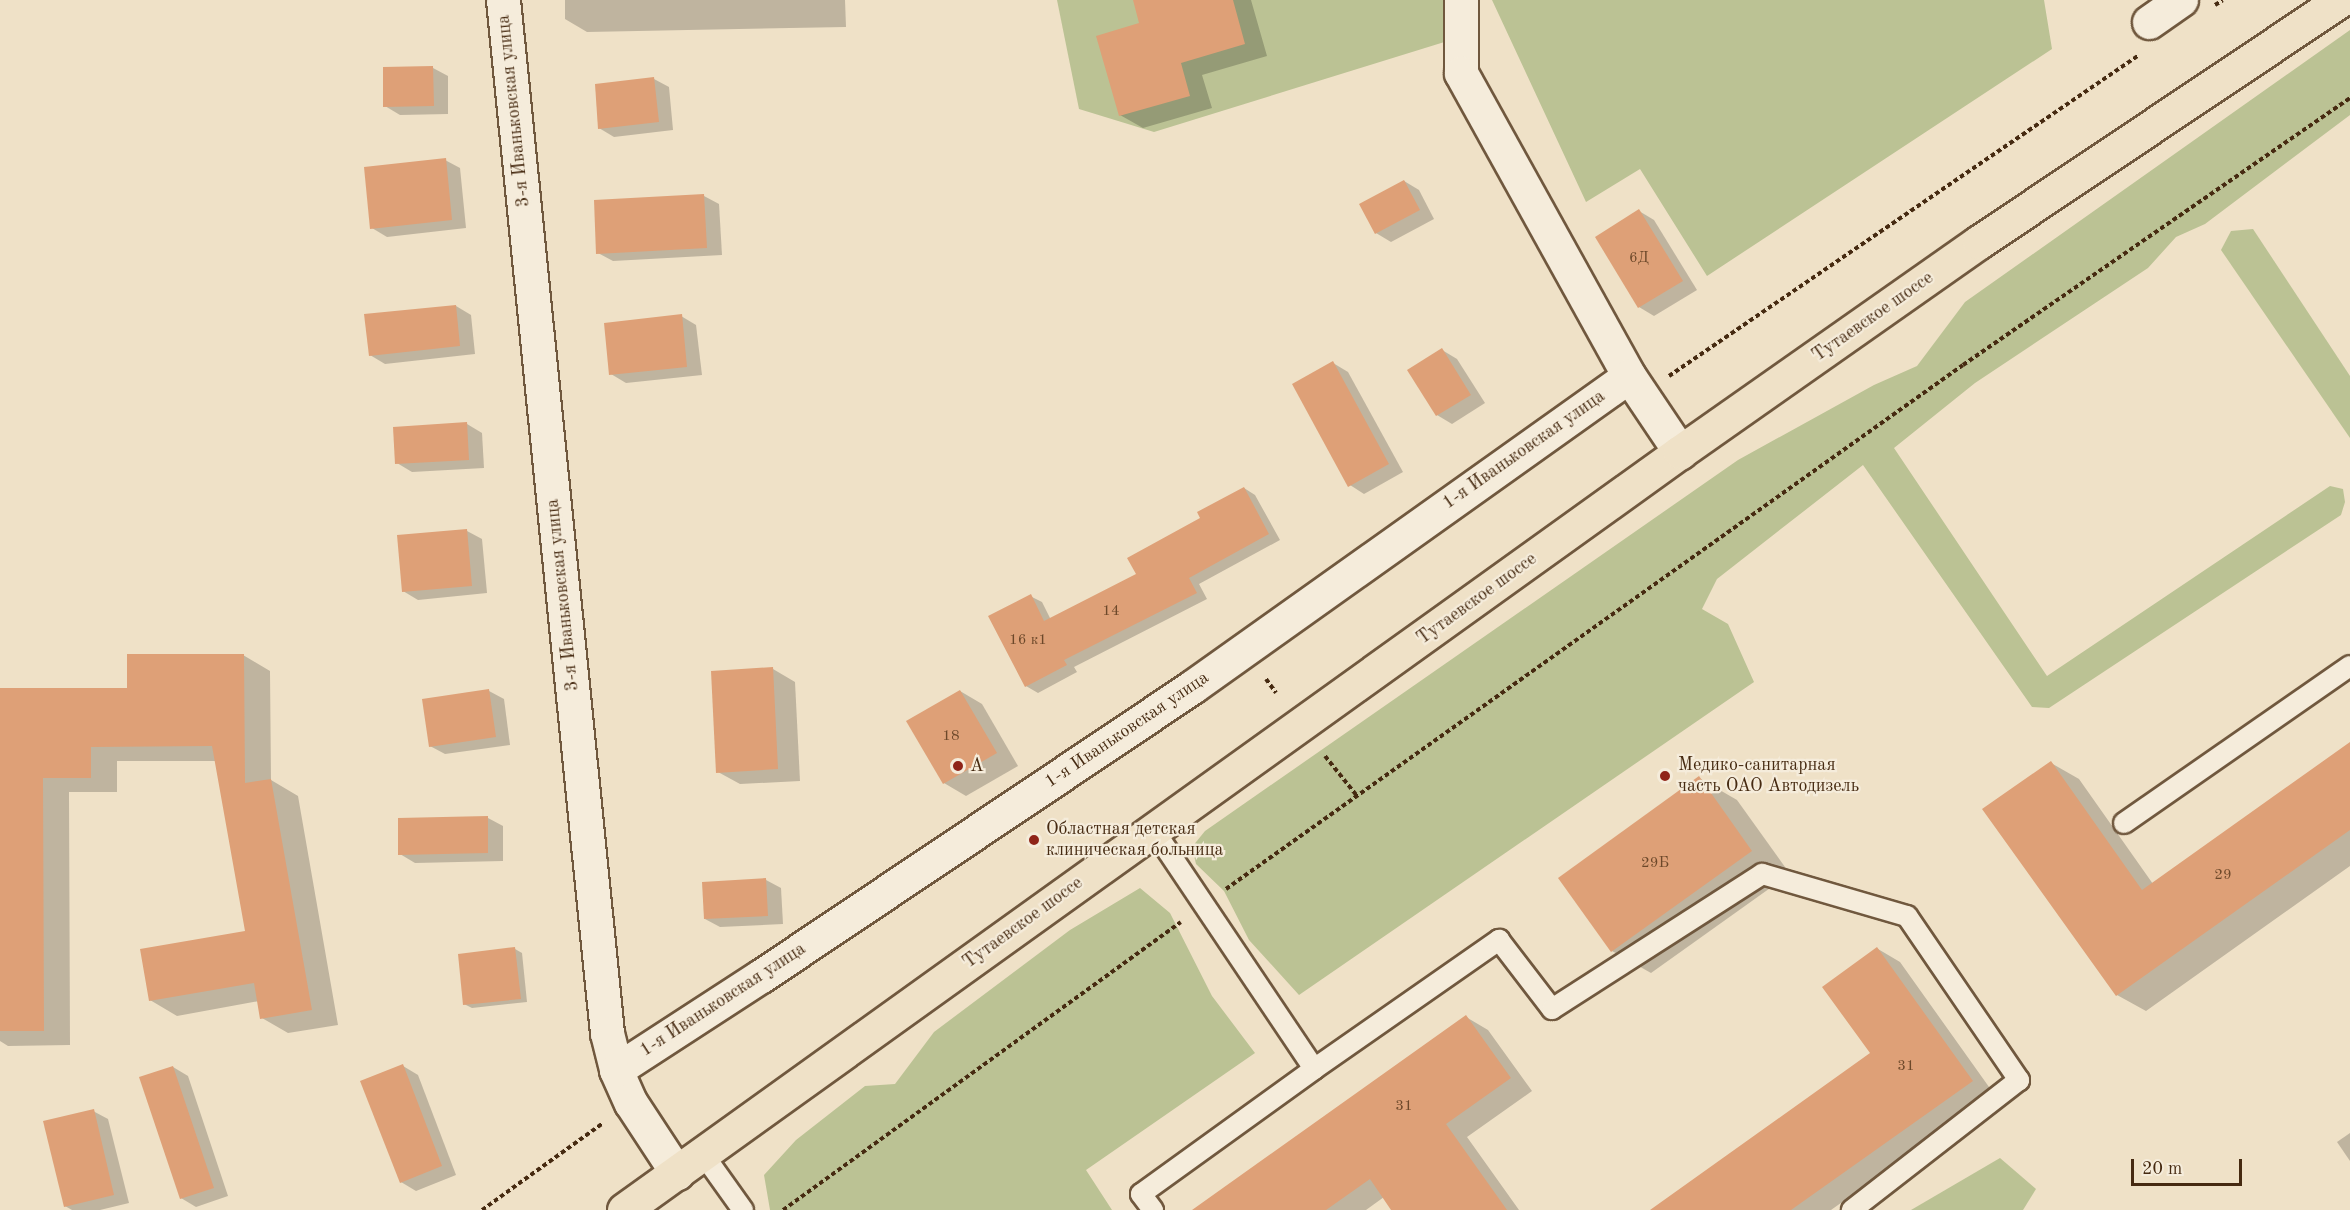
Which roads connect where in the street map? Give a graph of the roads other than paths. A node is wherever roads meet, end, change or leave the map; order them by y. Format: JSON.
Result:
{"nodes":[{"id":1,"x":503,"y":0,"type":"edge"},
{"id":2,"x":1461,"y":0,"type":"edge"},
{"id":3,"x":2181,"y":0,"type":"edge"},
{"id":4,"x":2340,"y":0,"type":"edge"},
{"id":5,"x":2149,"y":35,"type":"road end"},
{"id":6,"x":1635,"y":386,"type":"junction"},
{"id":7,"x":1680,"y":452,"type":"junction"},
{"id":8,"x":2350,"y":666,"type":"edge"},
{"id":9,"x":2124,"y":823,"type":"dead end"},
{"id":10,"x":1153,"y":829,"type":"junction"},
{"id":11,"x":1314,"y":1069,"type":"junction"},
{"id":12,"x":616,"y":1070,"type":"junction"},
{"id":13,"x":703,"y":1154,"type":"junction"},
{"id":14,"x":677,"y":1173,"type":"junction"},
{"id":15,"x":643,"y":1204,"type":"edge"},
{"id":16,"x":743,"y":1210,"type":"edge"},
{"id":17,"x":1153,"y":1210,"type":"edge"},
{"id":18,"x":1852,"y":1210,"type":"edge"}],
"edges":[{"from":1,"to":12,"type":"street","name":"3-я Иваньковская улица"},
{"from":2,"to":6,"type":"street"},
{"from":3,"to":5,"type":"street"},
{"from":4,"to":7,"type":"main road","name":"Тутаевское шоссе"},
{"from":6,"to":7,"type":"street"},
{"from":6,"to":12,"type":"street","name":"1-я Иваньковская улица"},
{"from":7,"to":10,"type":"main road","name":"Тутаевское шоссе"},
{"from":8,"to":9,"type":"lane"},
{"from":10,"to":11,"type":"lane"},
{"from":10,"to":13,"type":"main road","name":"Тутаевское шоссе"},
{"from":11,"to":17,"type":"lane"},
{"from":11,"to":18,"type":"lane"},
{"from":12,"to":14,"type":"street","name":"3-я Иваньковская улица"},
{"from":13,"to":14,"type":"main road","name":"Тутаевское шоссе"},
{"from":13,"to":16,"type":"lane"},
{"from":14,"to":15,"type":"main road","name":"Тутаевское шоссе"}]}
